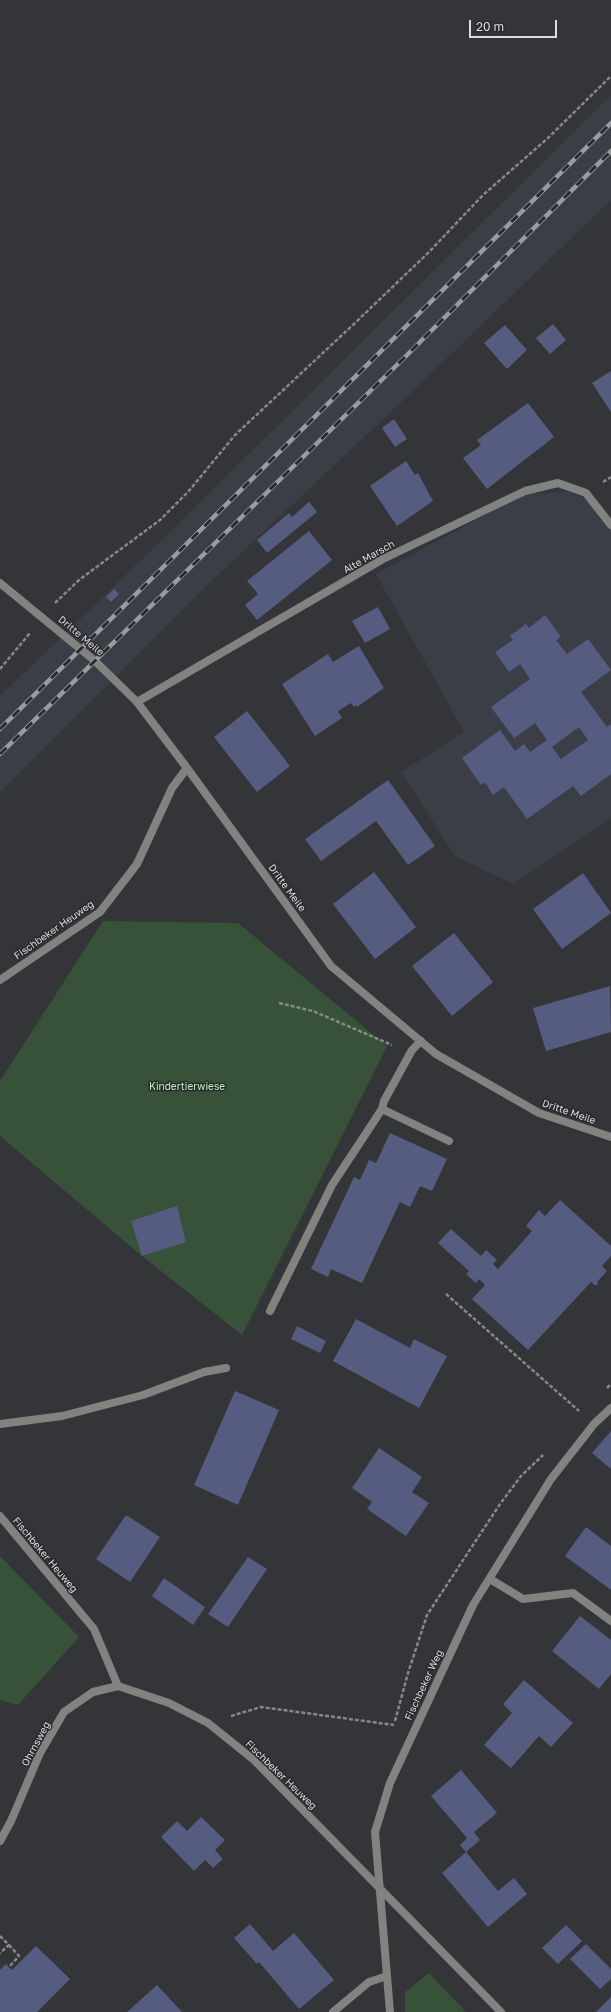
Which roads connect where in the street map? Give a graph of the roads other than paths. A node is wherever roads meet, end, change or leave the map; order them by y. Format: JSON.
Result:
{"nodes":[{"id":1,"x":611,"y":525,"type":"edge"},
{"id":2,"x":0,"y":583,"type":"edge"},
{"id":3,"x":137,"y":702,"type":"junction"},
{"id":4,"x":187,"y":768,"type":"junction"},
{"id":5,"x":0,"y":980,"type":"edge"},
{"id":6,"x":421,"y":1041,"type":"junction"},
{"id":7,"x":382,"y":1109,"type":"junction"},
{"id":8,"x":611,"y":1137,"type":"edge"},
{"id":9,"x":450,"y":1141,"type":"dead end"},
{"id":10,"x":270,"y":1311,"type":"dead end"},
{"id":11,"x":226,"y":1368,"type":"dead end"},
{"id":12,"x":611,"y":1408,"type":"edge"},
{"id":13,"x":0,"y":1424,"type":"edge"},
{"id":14,"x":0,"y":1516,"type":"edge"},
{"id":15,"x":490,"y":1579,"type":"junction"},
{"id":16,"x":611,"y":1621,"type":"edge"},
{"id":17,"x":118,"y":1686,"type":"junction"},
{"id":18,"x":0,"y":1841,"type":"edge"},
{"id":19,"x":378,"y":1886,"type":"junction"},
{"id":20,"x":387,"y":1976,"type":"junction"},
{"id":21,"x":333,"y":2012,"type":"edge"},
{"id":22,"x":390,"y":2012,"type":"edge"},
{"id":23,"x":501,"y":2012,"type":"edge"}],
"edges":[{"from":1,"to":3,"type":"street","name":"Alte Marsch"},
{"from":2,"to":3,"type":"street","name":"Dritte Meile"},
{"from":3,"to":4,"type":"street","name":"Dritte Meile"},
{"from":4,"to":5,"type":"street","name":"Fischbeker Heuweg"},
{"from":4,"to":6,"type":"street","name":"Dritte Meile"},
{"from":6,"to":7,"type":"street"},
{"from":6,"to":8,"type":"street","name":"Dritte Meile"},
{"from":7,"to":9,"type":"street"},
{"from":7,"to":10,"type":"street"},
{"from":11,"to":13,"type":"street"},
{"from":12,"to":15,"type":"street","name":"Fischbeker Weg"},
{"from":14,"to":17,"type":"street","name":"Fischbeker Heuweg"},
{"from":15,"to":16,"type":"street"},
{"from":15,"to":19,"type":"street","name":"Fischbeker Weg"},
{"from":17,"to":18,"type":"street","name":"Ohrnsweg"},
{"from":17,"to":19,"type":"street","name":"Fischbeker Heuweg"},
{"from":19,"to":20,"type":"street","name":"Fischbeker Weg"},
{"from":19,"to":23,"type":"street","name":"Fischbeker Heuweg"},
{"from":20,"to":21,"type":"street"},
{"from":20,"to":22,"type":"street","name":"Fischbeker Weg"}]}
